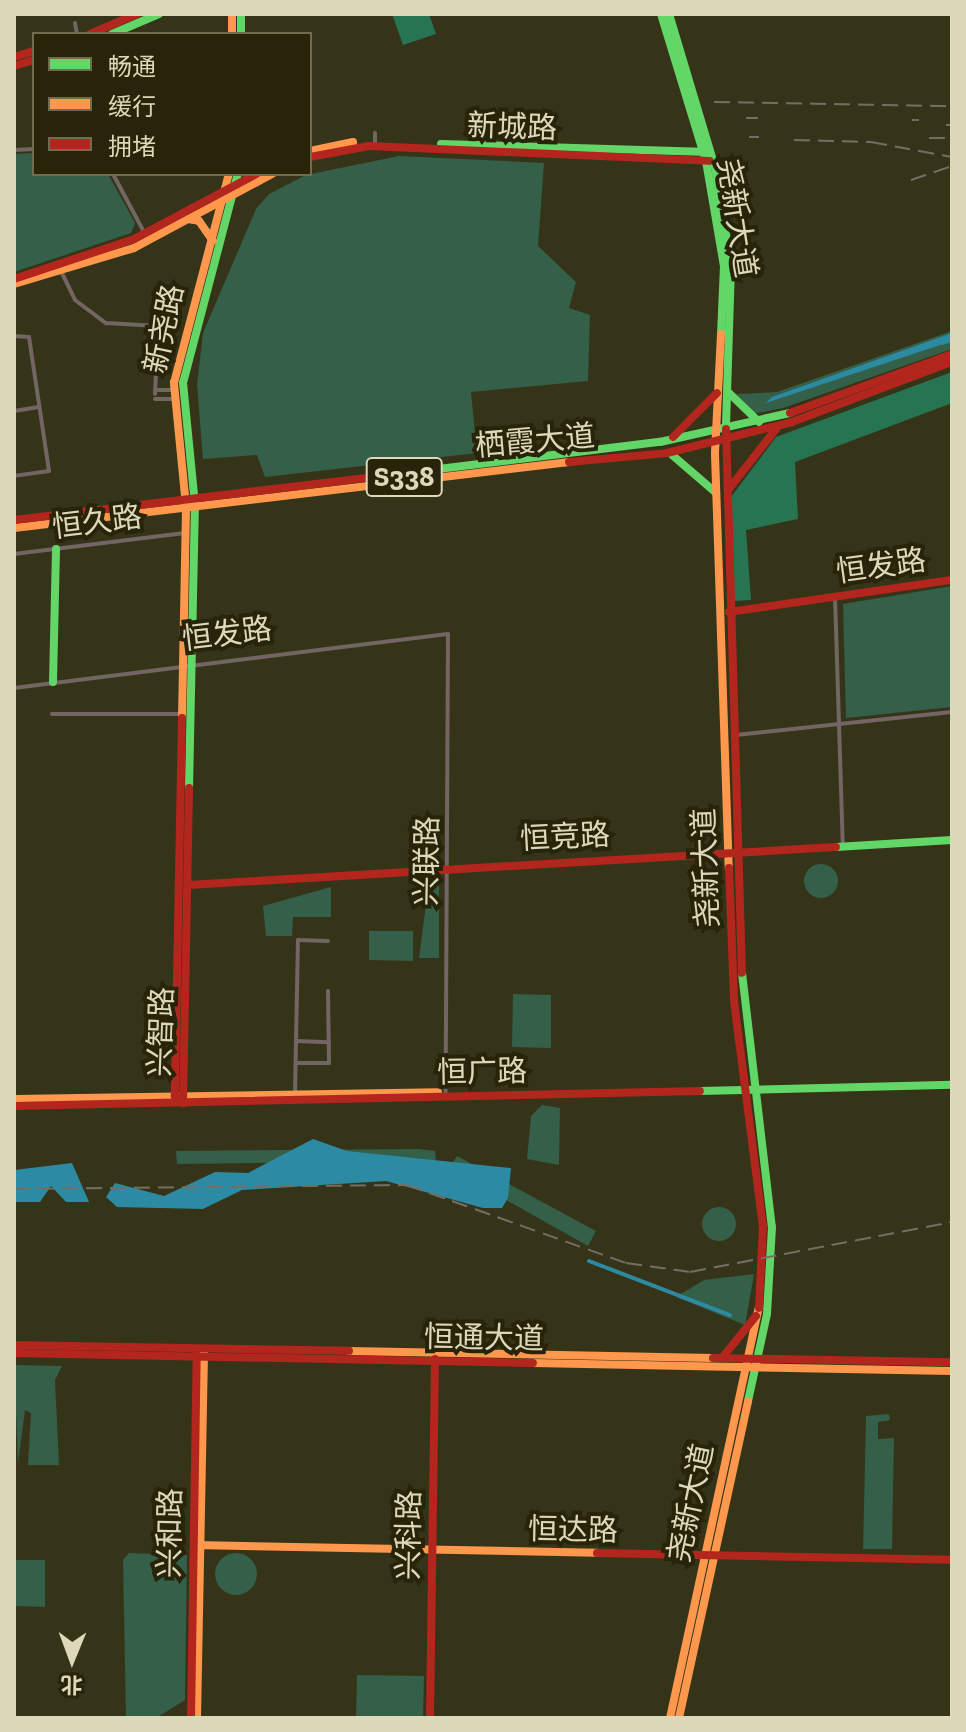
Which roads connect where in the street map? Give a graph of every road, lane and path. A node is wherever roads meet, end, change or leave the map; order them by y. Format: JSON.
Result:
{"nodes":[{"id":1,"x":137,"y":14,"type":"edge"},
{"id":2,"x":159,"y":14,"type":"edge"},
{"id":3,"x":661,"y":14,"type":"edge"},
{"id":4,"x":669,"y":14,"type":"edge"},
{"id":5,"x":75,"y":23,"type":"dead end"},
{"id":6,"x":77,"y":32,"type":"edge"},
{"id":7,"x":95,"y":32,"type":"edge"},
{"id":8,"x":117,"y":32,"type":"edge"},
{"id":9,"x":312,"y":153,"type":"edge"},
{"id":10,"x":312,"y":154,"type":"edge"},
{"id":11,"x":708,"y":157,"type":"junction"},
{"id":12,"x":114,"y":176,"type":"edge"},
{"id":13,"x":229,"y":176,"type":"edge"},
{"id":14,"x":268,"y":176,"type":"edge"},
{"id":15,"x":238,"y":178,"type":"edge"},
{"id":16,"x":229,"y":187,"type":"junction"},
{"id":17,"x":237,"y":193,"type":"junction"},
{"id":18,"x":227,"y":199,"type":"junction"},
{"id":19,"x":188,"y":219,"type":"junction"},
{"id":20,"x":145,"y":234,"type":"junction"},
{"id":21,"x":213,"y":241,"type":"junction"},
{"id":22,"x":61,"y":271,"type":"junction"},
{"id":23,"x":14,"y":282,"type":"edge"},
{"id":24,"x":14,"y":336,"type":"edge"},
{"id":25,"x":952,"y":354,"type":"edge"},
{"id":26,"x":952,"y":362,"type":"edge"},
{"id":27,"x":717,"y":392,"type":"junction"},
{"id":28,"x":728,"y":392,"type":"junction"},
{"id":29,"x":155,"y":394,"type":"junction"},
{"id":30,"x":174,"y":394,"type":"junction"},
{"id":31,"x":39,"y":407,"type":"junction"},
{"id":32,"x":14,"y":411,"type":"edge"},
{"id":33,"x":791,"y":418,"type":"junction"},
{"id":34,"x":760,"y":423,"type":"junction"},
{"id":35,"x":777,"y":428,"type":"junction"},
{"id":36,"x":725,"y":432,"type":"junction"},
{"id":37,"x":715,"y":434,"type":"junction"},
{"id":38,"x":660,"y":442,"type":"junction"},
{"id":39,"x":720,"y":444,"type":"junction"},
{"id":40,"x":667,"y":453,"type":"junction"},
{"id":41,"x":14,"y":476,"type":"edge"},
{"id":42,"x":716,"y":495,"type":"junction"},
{"id":43,"x":726,"y":495,"type":"junction"},
{"id":44,"x":189,"y":502,"type":"junction"},
{"id":45,"x":14,"y":520,"type":"edge"},
{"id":46,"x":14,"y":528,"type":"edge"},
{"id":47,"x":185,"y":533,"type":"junction"},
{"id":48,"x":56,"y":549,"type":"junction"},
{"id":49,"x":14,"y":554,"type":"edge"},
{"id":50,"x":952,"y":580,"type":"edge"},
{"id":51,"x":835,"y":597,"type":"junction"},
{"id":52,"x":726,"y":613,"type":"junction"},
{"id":53,"x":445,"y":632,"type":"joint"},
{"id":54,"x":188,"y":664,"type":"junction"},
{"id":55,"x":53,"y":682,"type":"junction"},
{"id":56,"x":14,"y":688,"type":"edge"},
{"id":57,"x":952,"y":712,"type":"edge"},
{"id":58,"x":52,"y":714,"type":"dead end"},
{"id":59,"x":183,"y":715,"type":"junction"},
{"id":60,"x":839,"y":725,"type":"junction"},
{"id":61,"x":952,"y":726,"type":"edge"},
{"id":62,"x":735,"y":735,"type":"junction"},
{"id":63,"x":952,"y":840,"type":"edge"},
{"id":64,"x":843,"y":846,"type":"junction"},
{"id":65,"x":734,"y":853,"type":"junction"},
{"id":66,"x":448,"y":868,"type":"junction"},
{"id":67,"x":186,"y":885,"type":"junction"},
{"id":68,"x":328,"y":941,"type":"dead end"},
{"id":69,"x":328,"y":991,"type":"dead end"},
{"id":70,"x":296,"y":1041,"type":"junction"},
{"id":71,"x":329,"y":1042,"type":"junction"},
{"id":72,"x":296,"y":1063,"type":"junction"},
{"id":73,"x":952,"y":1083,"type":"edge"},
{"id":74,"x":750,"y":1088,"type":"junction"},
{"id":75,"x":446,"y":1092,"type":"junction"},
{"id":76,"x":295,"y":1095,"type":"junction"},
{"id":77,"x":14,"y":1099,"type":"edge"},
{"id":78,"x":180,"y":1099,"type":"junction"},
{"id":79,"x":14,"y":1106,"type":"edge"},
{"id":80,"x":759,"y":1312,"type":"junction"},
{"id":81,"x":14,"y":1345,"type":"edge"},
{"id":82,"x":14,"y":1353,"type":"edge"},
{"id":83,"x":200,"y":1353,"type":"junction"},
{"id":84,"x":435,"y":1356,"type":"junction"},
{"id":85,"x":722,"y":1358,"type":"junction"},
{"id":86,"x":752,"y":1359,"type":"junction"},
{"id":87,"x":952,"y":1362,"type":"edge"},
{"id":88,"x":750,"y":1369,"type":"junction"},
{"id":89,"x":952,"y":1371,"type":"edge"},
{"id":90,"x":198,"y":1545,"type":"junction"},
{"id":91,"x":433,"y":1551,"type":"junction"},
{"id":92,"x":703,"y":1555,"type":"junction"},
{"id":93,"x":715,"y":1556,"type":"junction"},
{"id":94,"x":952,"y":1560,"type":"edge"},
{"id":95,"x":191,"y":1718,"type":"edge"},
{"id":96,"x":197,"y":1718,"type":"edge"},
{"id":97,"x":430,"y":1718,"type":"edge"},
{"id":98,"x":670,"y":1718,"type":"edge"},
{"id":99,"x":679,"y":1718,"type":"edge"}],
"edges":[{"from":1,"to":7,"type":"main road"},
{"from":2,"to":8,"type":"main road"},
{"from":3,"to":11,"type":"main road","name":"尧新大道"},
{"from":4,"to":11,"type":"main road","name":"尧新大道"},
{"from":5,"to":6,"type":"street"},
{"from":9,"to":11,"type":"main road","name":"新城路"},
{"from":10,"to":11,"type":"main road","name":"新城路"},
{"from":11,"to":27,"type":"main road","name":"尧新大道"},
{"from":11,"to":28,"type":"main road","name":"尧新大道"},
{"from":12,"to":20,"type":"street"},
{"from":13,"to":16,"type":"main road","name":"新尧路"},
{"from":14,"to":17,"type":"main road"},
{"from":15,"to":16,"type":"main road"},
{"from":15,"to":17,"type":"main road","name":"新尧路"},
{"from":16,"to":18,"type":"main road","name":"新尧路"},
{"from":16,"to":20,"type":"main road"},
{"from":17,"to":18,"type":"main road"},
{"from":17,"to":44,"type":"main road","name":"新尧路"},
{"from":18,"to":19,"type":"main road"},
{"from":18,"to":21,"type":"main road","name":"新尧路"},
{"from":19,"to":21,"type":"main road"},
{"from":19,"to":22,"type":"main road"},
{"from":20,"to":23,"type":"main road"},
{"from":21,"to":30,"type":"main road","name":"新尧路"},
{"from":22,"to":23,"type":"main road"},
{"from":22,"to":29,"type":"street"},
{"from":24,"to":31,"type":"street"},
{"from":25,"to":33,"type":"main road","name":"栖霞大道","number":"S338"},
{"from":26,"to":33,"type":"main road","name":"栖霞大道","number":"S338"},
{"from":27,"to":37,"type":"main road","name":"尧新大道"},
{"from":27,"to":38,"type":"main road"},
{"from":28,"to":34,"type":"main road"},
{"from":28,"to":36,"type":"main road","name":"尧新大道"},
{"from":29,"to":30,"type":"street"},
{"from":29,"to":30,"type":"street"},
{"from":30,"to":44,"type":"main road","name":"新尧路"},
{"from":31,"to":32,"type":"street"},
{"from":31,"to":41,"type":"street"},
{"from":33,"to":34,"type":"main road","name":"栖霞大道","number":"S338"},
{"from":33,"to":35,"type":"main road","name":"栖霞大道","number":"S338"},
{"from":34,"to":36,"type":"main road","name":"栖霞大道","number":"S338"},
{"from":35,"to":39,"type":"main road","name":"栖霞大道","number":"S338"},
{"from":35,"to":43,"type":"main road"},
{"from":36,"to":37,"type":"main road","name":"栖霞大道","number":"S338"},
{"from":36,"to":39,"type":"main road","name":"尧新大道"},
{"from":37,"to":38,"type":"main road","name":"栖霞大道","number":"S338"},
{"from":37,"to":39,"type":"main road","name":"尧新大道"},
{"from":38,"to":44,"type":"main road","name":"栖霞大道","number":"S338"},
{"from":39,"to":40,"type":"main road","name":"栖霞大道","number":"S338"},
{"from":39,"to":42,"type":"main road","name":"尧新大道"},
{"from":39,"to":43,"type":"main road","name":"尧新大道"},
{"from":40,"to":42,"type":"main road"},
{"from":40,"to":44,"type":"main road","name":"栖霞大道","number":"S338"},
{"from":42,"to":52,"type":"main road","name":"尧新大道"},
{"from":43,"to":52,"type":"main road","name":"尧新大道"},
{"from":44,"to":45,"type":"main road","name":"栖霞大道","number":"S338"},
{"from":44,"to":46,"type":"main road","name":"栖霞大道","number":"S338"},
{"from":44,"to":47,"type":"main road","name":"兴智路"},
{"from":44,"to":54,"type":"main road","name":"兴智路"},
{"from":47,"to":48,"type":"street","name":"恒久路"},
{"from":47,"to":54,"type":"main road","name":"兴智路"},
{"from":48,"to":49,"type":"street","name":"恒久路"},
{"from":48,"to":55,"type":"main road"},
{"from":50,"to":51,"type":"main road","name":"恒发路"},
{"from":51,"to":52,"type":"main road","name":"恒发路"},
{"from":51,"to":60,"type":"street"},
{"from":52,"to":62,"type":"main road","name":"尧新大道"},
{"from":52,"to":65,"type":"main road","name":"尧新大道"},
{"from":53,"to":54,"type":"street","name":"恒发路"},
{"from":53,"to":66,"type":"street","name":"兴联路"},
{"from":54,"to":55,"type":"street","name":"恒发路"},
{"from":54,"to":59,"type":"main road","name":"兴智路"},
{"from":54,"to":67,"type":"main road","name":"兴智路"},
{"from":55,"to":56,"type":"street","name":"恒发路"},
{"from":57,"to":60,"type":"street"},
{"from":57,"to":61,"type":"street"},
{"from":58,"to":59,"type":"street"},
{"from":59,"to":67,"type":"main road","name":"兴智路"},
{"from":60,"to":62,"type":"street"},
{"from":60,"to":64,"type":"street"},
{"from":62,"to":65,"type":"main road","name":"尧新大道"},
{"from":63,"to":64,"type":"main road","name":"恒竞路"},
{"from":64,"to":65,"type":"main road","name":"恒竞路"},
{"from":65,"to":66,"type":"main road","name":"恒竞路"},
{"from":65,"to":74,"type":"main road","name":"尧新大道"},
{"from":66,"to":67,"type":"main road","name":"恒竞路"},
{"from":66,"to":75,"type":"street","name":"兴联路"},
{"from":67,"to":78,"type":"main road","name":"兴智路"},
{"from":68,"to":70,"type":"street"},
{"from":69,"to":71,"type":"street"},
{"from":70,"to":71,"type":"street"},
{"from":70,"to":72,"type":"street"},
{"from":71,"to":72,"type":"street"},
{"from":72,"to":76,"type":"street"},
{"from":73,"to":74,"type":"main road","name":"恒广路"},
{"from":74,"to":75,"type":"main road","name":"恒广路"},
{"from":74,"to":78,"type":"main road","name":"恒广路"},
{"from":74,"to":80,"type":"main road","name":"尧新大道"},
{"from":74,"to":86,"type":"main road","name":"尧新大道"},
{"from":75,"to":76,"type":"main road","name":"恒广路"},
{"from":76,"to":78,"type":"main road","name":"恒广路"},
{"from":77,"to":78,"type":"main road","name":"恒广路"},
{"from":78,"to":79,"type":"main road","name":"恒广路"},
{"from":80,"to":85,"type":"main road"},
{"from":80,"to":86,"type":"main road","name":"尧新大道"},
{"from":81,"to":83,"type":"main road","name":"恒通大道"},
{"from":82,"to":83,"type":"main road","name":"恒通大道"},
{"from":83,"to":84,"type":"main road","name":"恒通大道"},
{"from":83,"to":90,"type":"main road","name":"兴和路"},
{"from":84,"to":85,"type":"main road","name":"恒通大道"},
{"from":84,"to":88,"type":"main road","name":"恒通大道"},
{"from":84,"to":91,"type":"main road","name":"兴科路"},
{"from":85,"to":86,"type":"main road","name":"恒通大道"},
{"from":86,"to":87,"type":"main road","name":"恒通大道"},
{"from":86,"to":88,"type":"main road","name":"尧新大道"},
{"from":88,"to":89,"type":"main road","name":"恒通大道"},
{"from":88,"to":92,"type":"main road","name":"尧新大道"},
{"from":88,"to":93,"type":"main road","name":"尧新大道"},
{"from":90,"to":91,"type":"main road","name":"恒达路"},
{"from":90,"to":95,"type":"main road","name":"兴和路"},
{"from":90,"to":96,"type":"main road","name":"兴和路"},
{"from":91,"to":92,"type":"main road","name":"恒达路"},
{"from":91,"to":97,"type":"main road","name":"兴科路"},
{"from":92,"to":93,"type":"main road","name":"恒达路"},
{"from":92,"to":98,"type":"main road","name":"尧新大道"},
{"from":93,"to":94,"type":"main road","name":"恒达路"},
{"from":93,"to":99,"type":"main road","name":"尧新大道"}]}
